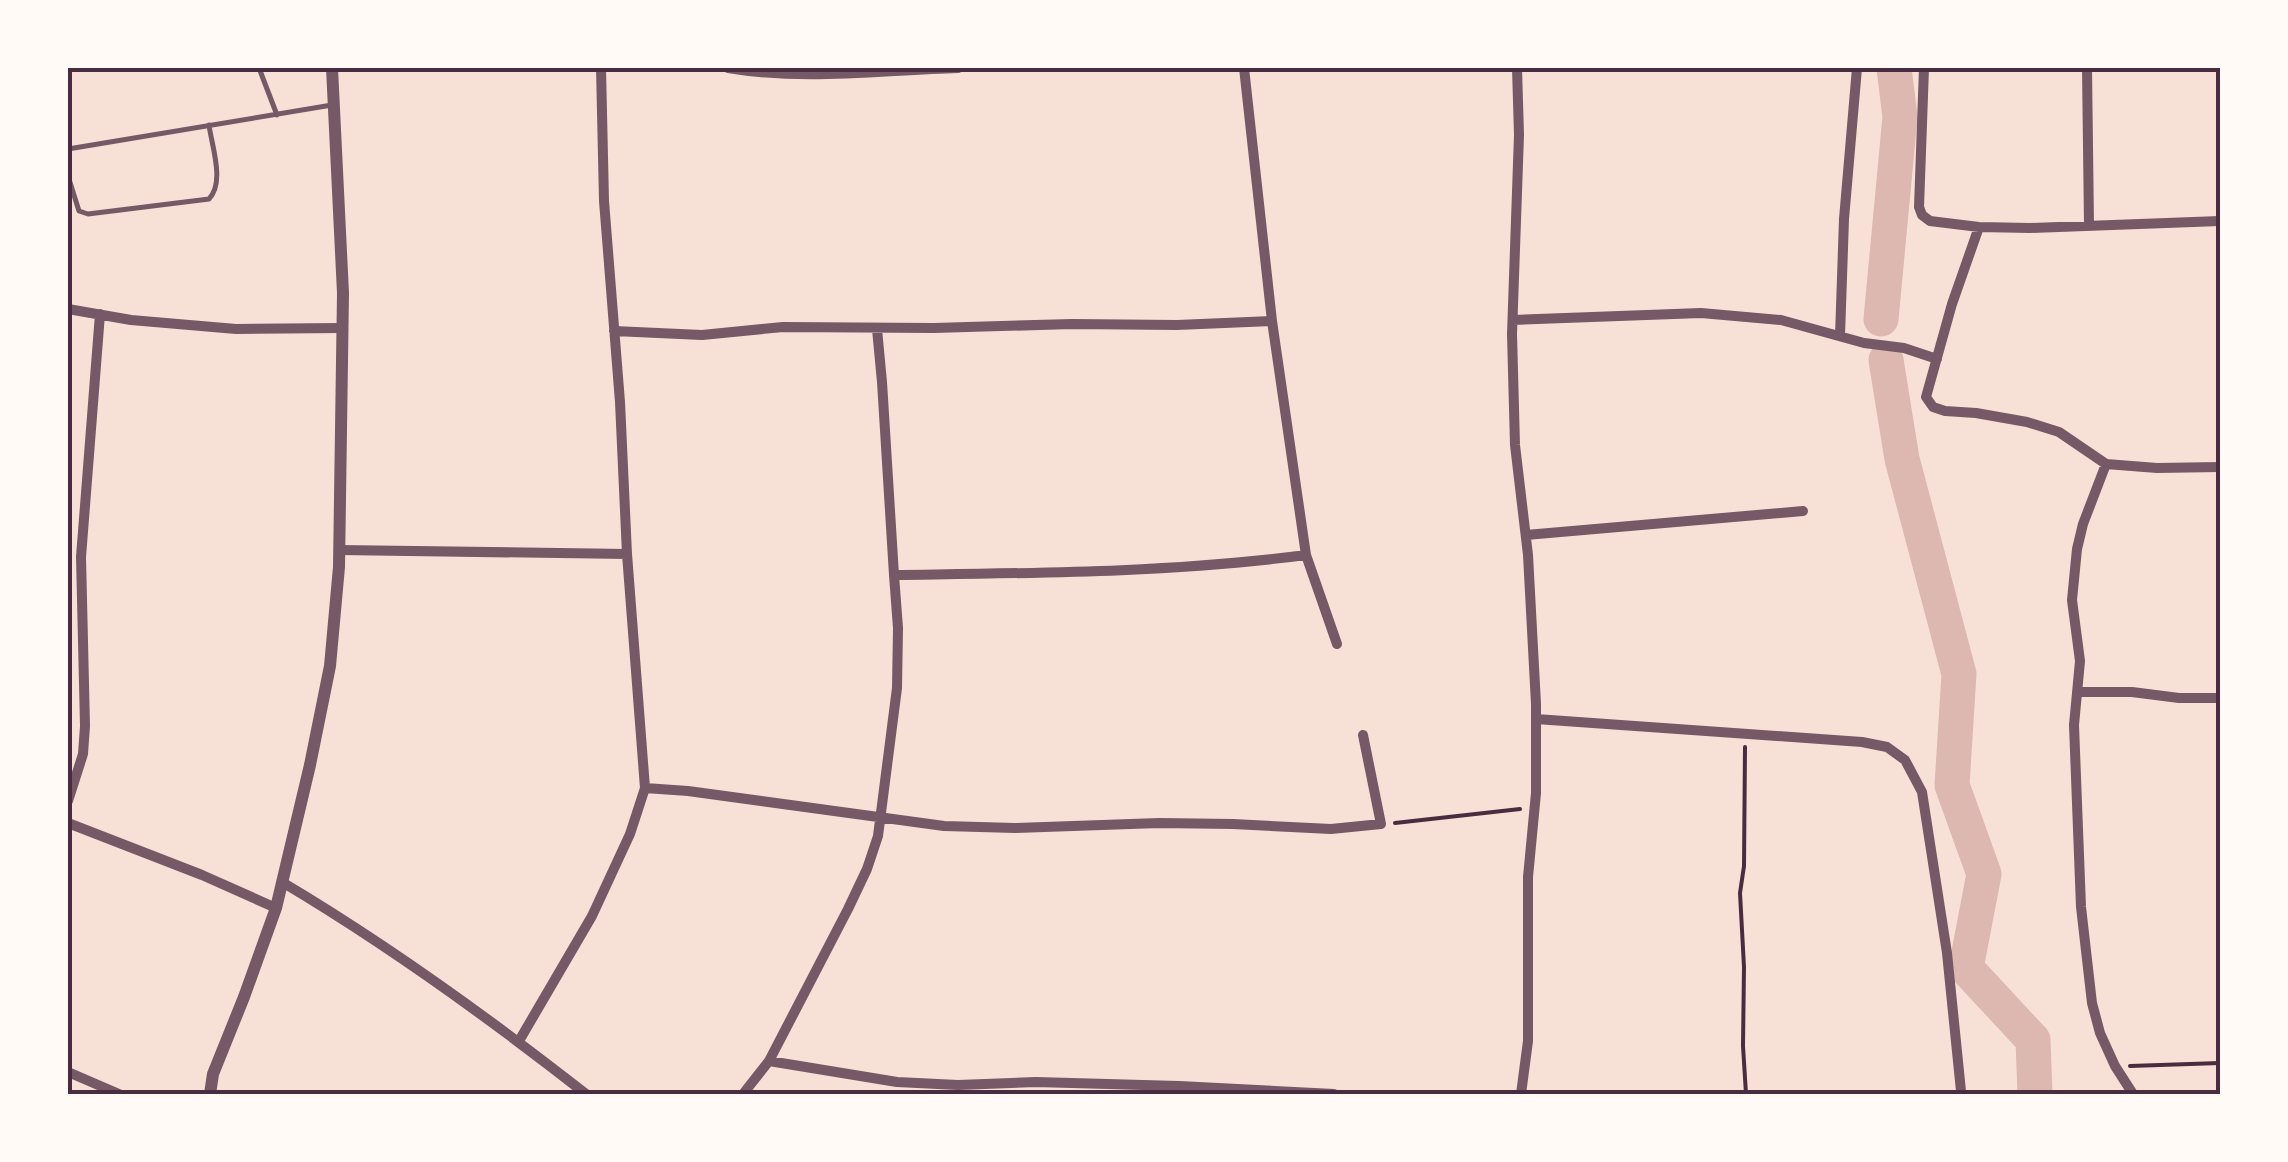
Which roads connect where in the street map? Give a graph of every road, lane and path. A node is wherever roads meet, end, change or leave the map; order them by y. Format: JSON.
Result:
{"nodes":[{"id":1,"x":260,"y":68,"type":"edge"},
{"id":2,"x":332,"y":68,"type":"edge"},
{"id":3,"x":602,"y":68,"type":"edge"},
{"id":4,"x":728,"y":68,"type":"edge"},
{"id":5,"x":896,"y":68,"type":"edge"},
{"id":6,"x":958,"y":68,"type":"edge"},
{"id":7,"x":1244,"y":68,"type":"edge"},
{"id":8,"x":1518,"y":68,"type":"edge"},
{"id":9,"x":1856,"y":68,"type":"edge"},
{"id":10,"x":1924,"y":68,"type":"edge"},
{"id":11,"x":2087,"y":68,"type":"edge"},
{"id":12,"x":335,"y":105,"type":"junction"},
{"id":13,"x":277,"y":114,"type":"junction"},
{"id":14,"x":209,"y":125,"type":"junction"},
{"id":15,"x":68,"y":150,"type":"edge"},
{"id":16,"x":68,"y":176,"type":"edge"},
{"id":17,"x":2220,"y":221,"type":"edge"},
{"id":18,"x":2089,"y":225,"type":"junction"},
{"id":19,"x":1979,"y":227,"type":"junction"},
{"id":20,"x":68,"y":309,"type":"edge"},
{"id":21,"x":100,"y":314,"type":"junction"},
{"id":22,"x":1513,"y":320,"type":"junction"},
{"id":23,"x":1272,"y":321,"type":"junction"},
{"id":24,"x":342,"y":328,"type":"junction"},
{"id":25,"x":877,"y":328,"type":"junction"},
{"id":26,"x":614,"y":331,"type":"junction"},
{"id":27,"x":1840,"y":336,"type":"junction"},
{"id":28,"x":1937,"y":359,"type":"junction"},
{"id":29,"x":2106,"y":464,"type":"junction"},
{"id":30,"x":2220,"y":467,"type":"edge"},
{"id":31,"x":1803,"y":511,"type":"dead end"},
{"id":32,"x":1526,"y":534,"type":"junction"},
{"id":33,"x":339,"y":550,"type":"junction"},
{"id":34,"x":68,"y":552,"type":"edge"},
{"id":35,"x":627,"y":554,"type":"junction"},
{"id":36,"x":1306,"y":554,"type":"junction"},
{"id":37,"x":81,"y":557,"type":"junction"},
{"id":38,"x":894,"y":575,"type":"junction"},
{"id":39,"x":1337,"y":644,"type":"dead end"},
{"id":40,"x":2076,"y":692,"type":"junction"},
{"id":41,"x":2220,"y":698,"type":"edge"},
{"id":42,"x":1536,"y":720,"type":"junction"},
{"id":43,"x":1744,"y":732,"type":"junction"},
{"id":44,"x":1363,"y":735,"type":"dead end"},
{"id":45,"x":645,"y":788,"type":"junction"},
{"id":46,"x":68,"y":801,"type":"edge"},
{"id":47,"x":1534,"y":808,"type":"junction"},
{"id":48,"x":881,"y":817,"type":"junction"},
{"id":49,"x":68,"y":824,"type":"edge"},
{"id":50,"x":1381,"y":824,"type":"junction"},
{"id":51,"x":282,"y":882,"type":"junction"},
{"id":52,"x":276,"y":908,"type":"junction"},
{"id":53,"x":519,"y":1041,"type":"junction"},
{"id":54,"x":769,"y":1061,"type":"junction"},
{"id":55,"x":2220,"y":1064,"type":"edge"},
{"id":56,"x":2115,"y":1066,"type":"junction"},
{"id":57,"x":68,"y":1072,"type":"edge"},
{"id":58,"x":119,"y":1094,"type":"edge"},
{"id":59,"x":210,"y":1094,"type":"edge"},
{"id":60,"x":586,"y":1094,"type":"edge"},
{"id":61,"x":743,"y":1094,"type":"edge"},
{"id":62,"x":1334,"y":1094,"type":"edge"},
{"id":63,"x":1522,"y":1094,"type":"edge"},
{"id":64,"x":1746,"y":1094,"type":"edge"},
{"id":65,"x":1959,"y":1094,"type":"edge"},
{"id":66,"x":2133,"y":1094,"type":"edge"}],
"edges":[{"from":1,"to":13,"type":"lane"},
{"from":2,"to":12,"type":"street"},
{"from":3,"to":26,"type":"street"},
{"from":4,"to":5,"type":"street"},
{"from":5,"to":6,"type":"street"},
{"from":7,"to":23,"type":"street"},
{"from":8,"to":22,"type":"street"},
{"from":9,"to":27,"type":"street"},
{"from":10,"to":19,"type":"street"},
{"from":11,"to":18,"type":"street"},
{"from":12,"to":13,"type":"lane"},
{"from":12,"to":24,"type":"street"},
{"from":13,"to":14,"type":"lane"},
{"from":14,"to":15,"type":"lane"},
{"from":14,"to":16,"type":"lane"},
{"from":17,"to":18,"type":"street"},
{"from":18,"to":19,"type":"street"},
{"from":19,"to":28,"type":"street"},
{"from":20,"to":21,"type":"street"},
{"from":21,"to":24,"type":"street"},
{"from":21,"to":37,"type":"street"},
{"from":22,"to":27,"type":"street"},
{"from":22,"to":32,"type":"street"},
{"from":23,"to":25,"type":"street"},
{"from":23,"to":36,"type":"street"},
{"from":24,"to":33,"type":"street"},
{"from":25,"to":26,"type":"street"},
{"from":25,"to":38,"type":"street"},
{"from":26,"to":35,"type":"street"},
{"from":27,"to":28,"type":"street"},
{"from":28,"to":29,"type":"street"},
{"from":29,"to":30,"type":"street"},
{"from":29,"to":40,"type":"street"},
{"from":31,"to":32,"type":"street"},
{"from":32,"to":42,"type":"street"},
{"from":33,"to":35,"type":"street"},
{"from":33,"to":51,"type":"street"},
{"from":34,"to":37,"type":"street"},
{"from":35,"to":45,"type":"street"},
{"from":36,"to":38,"type":"street"},
{"from":36,"to":39,"type":"street"},
{"from":37,"to":46,"type":"street"},
{"from":38,"to":48,"type":"street"},
{"from":40,"to":41,"type":"street"},
{"from":40,"to":56,"type":"street"},
{"from":42,"to":43,"type":"street"},
{"from":42,"to":47,"type":"street"},
{"from":43,"to":64,"type":"path"},
{"from":43,"to":65,"type":"street"},
{"from":44,"to":50,"type":"street"},
{"from":45,"to":48,"type":"street"},
{"from":45,"to":53,"type":"street"},
{"from":47,"to":50,"type":"path"},
{"from":47,"to":63,"type":"street"},
{"from":48,"to":50,"type":"street"},
{"from":48,"to":54,"type":"street"},
{"from":49,"to":52,"type":"street"},
{"from":51,"to":52,"type":"street"},
{"from":51,"to":53,"type":"street"},
{"from":52,"to":59,"type":"street"},
{"from":53,"to":60,"type":"street"},
{"from":54,"to":61,"type":"street"},
{"from":54,"to":62,"type":"street"},
{"from":55,"to":56,"type":"path"},
{"from":56,"to":66,"type":"street"},
{"from":57,"to":58,"type":"street"}]}
